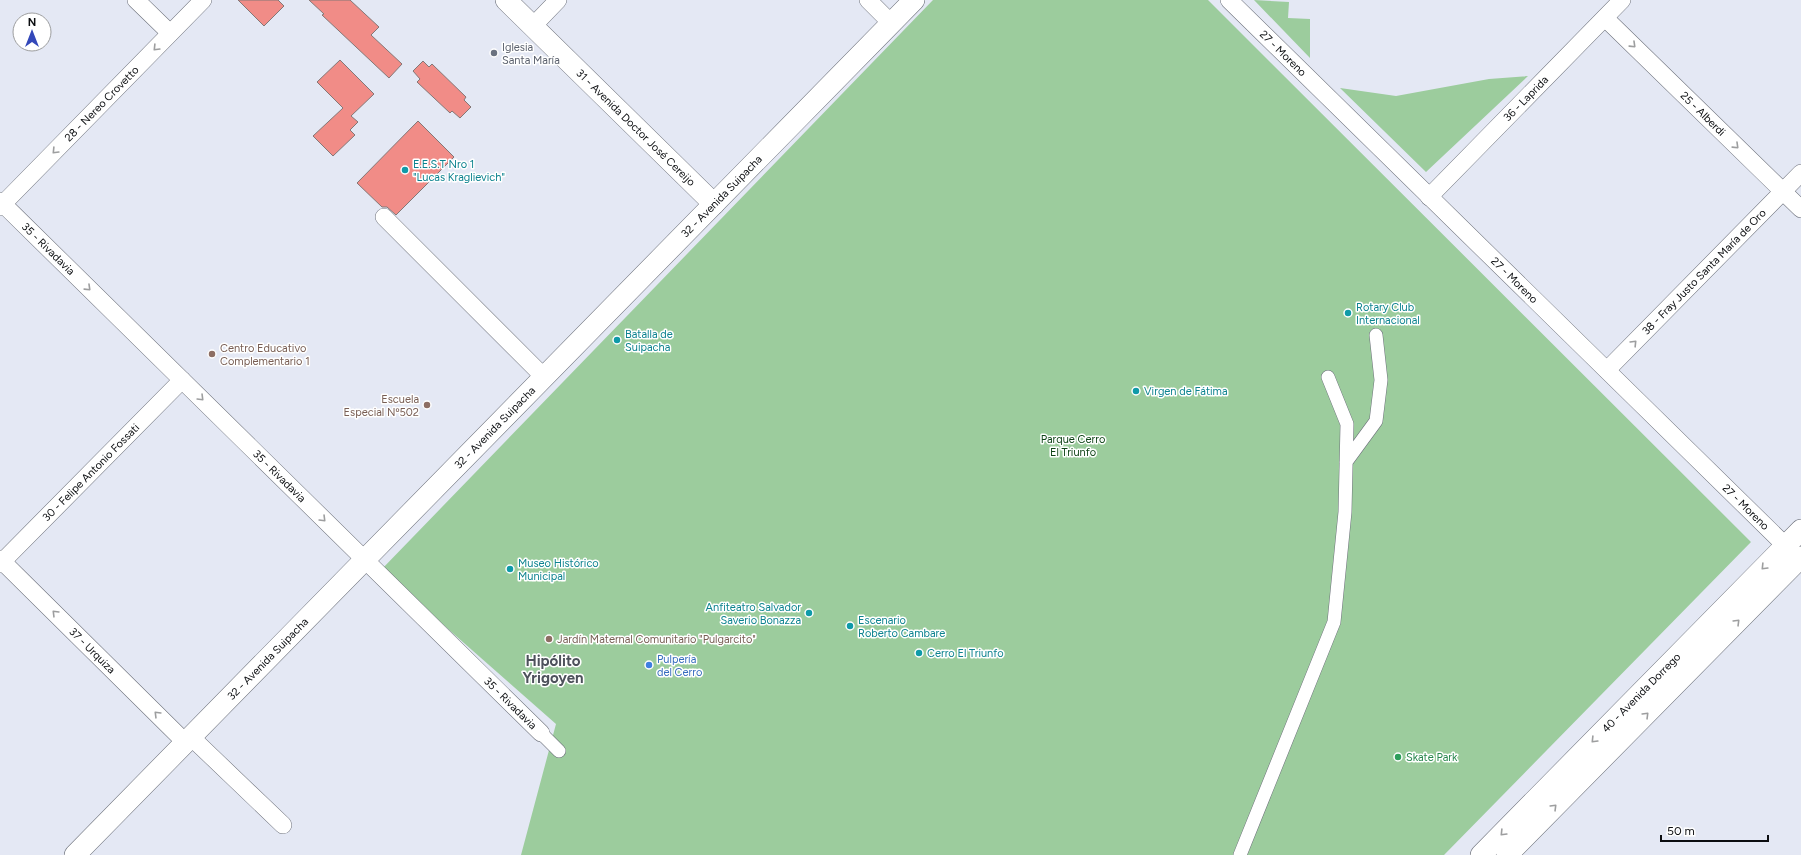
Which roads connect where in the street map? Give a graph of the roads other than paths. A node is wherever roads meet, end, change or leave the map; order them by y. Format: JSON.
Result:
{"nodes":[{"id":1,"x":136,"y":0,"type":"edge"},
{"id":2,"x":203,"y":0,"type":"edge"},
{"id":3,"x":506,"y":0,"type":"edge"},
{"id":4,"x":558,"y":0,"type":"edge"},
{"id":5,"x":868,"y":0,"type":"edge"},
{"id":6,"x":914,"y":0,"type":"edge"},
{"id":7,"x":1229,"y":0,"type":"edge"},
{"id":8,"x":1622,"y":0,"type":"edge"},
{"id":9,"x":1605,"y":18,"type":"junction"},
{"id":10,"x":891,"y":23,"type":"junction"},
{"id":11,"x":533,"y":26,"type":"junction"},
{"id":12,"x":170,"y":34,"type":"junction"},
{"id":13,"x":1801,"y":172,"type":"edge"},
{"id":14,"x":1783,"y":191,"type":"junction"},
{"id":15,"x":1429,"y":197,"type":"junction"},
{"id":16,"x":1,"y":204,"type":"edge"},
{"id":17,"x":714,"y":204,"type":"junction"},
{"id":18,"x":1801,"y":209,"type":"edge"},
{"id":19,"x":384,"y":217,"type":"dead end"},
{"id":20,"x":1376,"y":335,"type":"dead end"},
{"id":21,"x":1607,"y":370,"type":"junction"},
{"id":22,"x":544,"y":377,"type":"junction"},
{"id":23,"x":1328,"y":377,"type":"dead end"},
{"id":24,"x":182,"y":380,"type":"junction"},
{"id":25,"x":1346,"y":462,"type":"junction"},
{"id":26,"x":1801,"y":530,"type":"edge"},
{"id":27,"x":1797,"y":556,"type":"edge"},
{"id":28,"x":365,"y":560,"type":"junction"},
{"id":29,"x":1,"y":562,"type":"edge"},
{"id":30,"x":542,"y":733,"type":"joint"},
{"id":31,"x":188,"y":739,"type":"junction"},
{"id":32,"x":559,"y":751,"type":"dead end"},
{"id":33,"x":283,"y":825,"type":"dead end"},
{"id":34,"x":75,"y":855,"type":"edge"},
{"id":35,"x":1240,"y":855,"type":"edge"},
{"id":36,"x":1481,"y":855,"type":"edge"},
{"id":37,"x":1507,"y":855,"type":"edge"}],
"edges":[{"from":1,"to":12,"type":"street"},
{"from":2,"to":12,"type":"street","name":"28 - Nereo Crovetto"},
{"from":3,"to":11,"type":"street","name":"31 - Avenida Doctor José Cereijo"},
{"from":4,"to":11,"type":"street"},
{"from":5,"to":10,"type":"street"},
{"from":6,"to":10,"type":"street","name":"32 - Avenida Suipacha"},
{"from":7,"to":15,"type":"street","name":"27 - Moreno"},
{"from":8,"to":9,"type":"street","name":"36 - Laprida"},
{"from":9,"to":14,"type":"street","name":"25 - Alberdi","one_way":true},
{"from":9,"to":15,"type":"street","name":"36 - Laprida"},
{"from":10,"to":17,"type":"street","name":"32 - Avenida Suipacha"},
{"from":11,"to":17,"type":"street","name":"31 - Avenida Doctor José Cereijo"},
{"from":12,"to":16,"type":"street","name":"28 - Nereo Crovetto","one_way":true},
{"from":13,"to":14,"type":"street","name":"38 - Fray Justo Santa María de Oro"},
{"from":14,"to":18,"type":"street","name":"25 - Alberdi"},
{"from":21,"to":14,"type":"street","name":"38 - Fray Justo Santa María de Oro","one_way":true},
{"from":15,"to":21,"type":"street","name":"27 - Moreno"},
{"from":16,"to":24,"type":"street","name":"35 - Rivadavia","one_way":true},
{"from":17,"to":22,"type":"street","name":"32 - Avenida Suipacha"},
{"from":19,"to":22,"type":"street"},
{"from":20,"to":25,"type":"street"},
{"from":21,"to":27,"type":"street","name":"27 - Moreno"},
{"from":22,"to":28,"type":"street","name":"32 - Avenida Suipacha"},
{"from":23,"to":25,"type":"street"},
{"from":24,"to":28,"type":"street","name":"35 - Rivadavia","one_way":true},
{"from":24,"to":29,"type":"street","name":"30 - Felipe Antonio Fossati"},
{"from":25,"to":35,"type":"street"},
{"from":26,"to":27,"type":"street","name":"40 - Avenida Dorrego"},
{"from":27,"to":36,"type":"street","name":"40 - Avenida Dorrego","one_way":true},
{"from":37,"to":27,"type":"street","name":"40 - Avenida Dorrego","one_way":true},
{"from":28,"to":30,"type":"street","name":"35 - Rivadavia"},
{"from":28,"to":31,"type":"street","name":"32 - Avenida Suipacha"},
{"from":31,"to":29,"type":"street","name":"37 - Urquiza","one_way":true},
{"from":30,"to":32,"type":"street","name":"35 - Rivadavia"},
{"from":31,"to":33,"type":"street","name":"37 - Urquiza"},
{"from":31,"to":34,"type":"street","name":"32 - Avenida Suipacha"}]}
